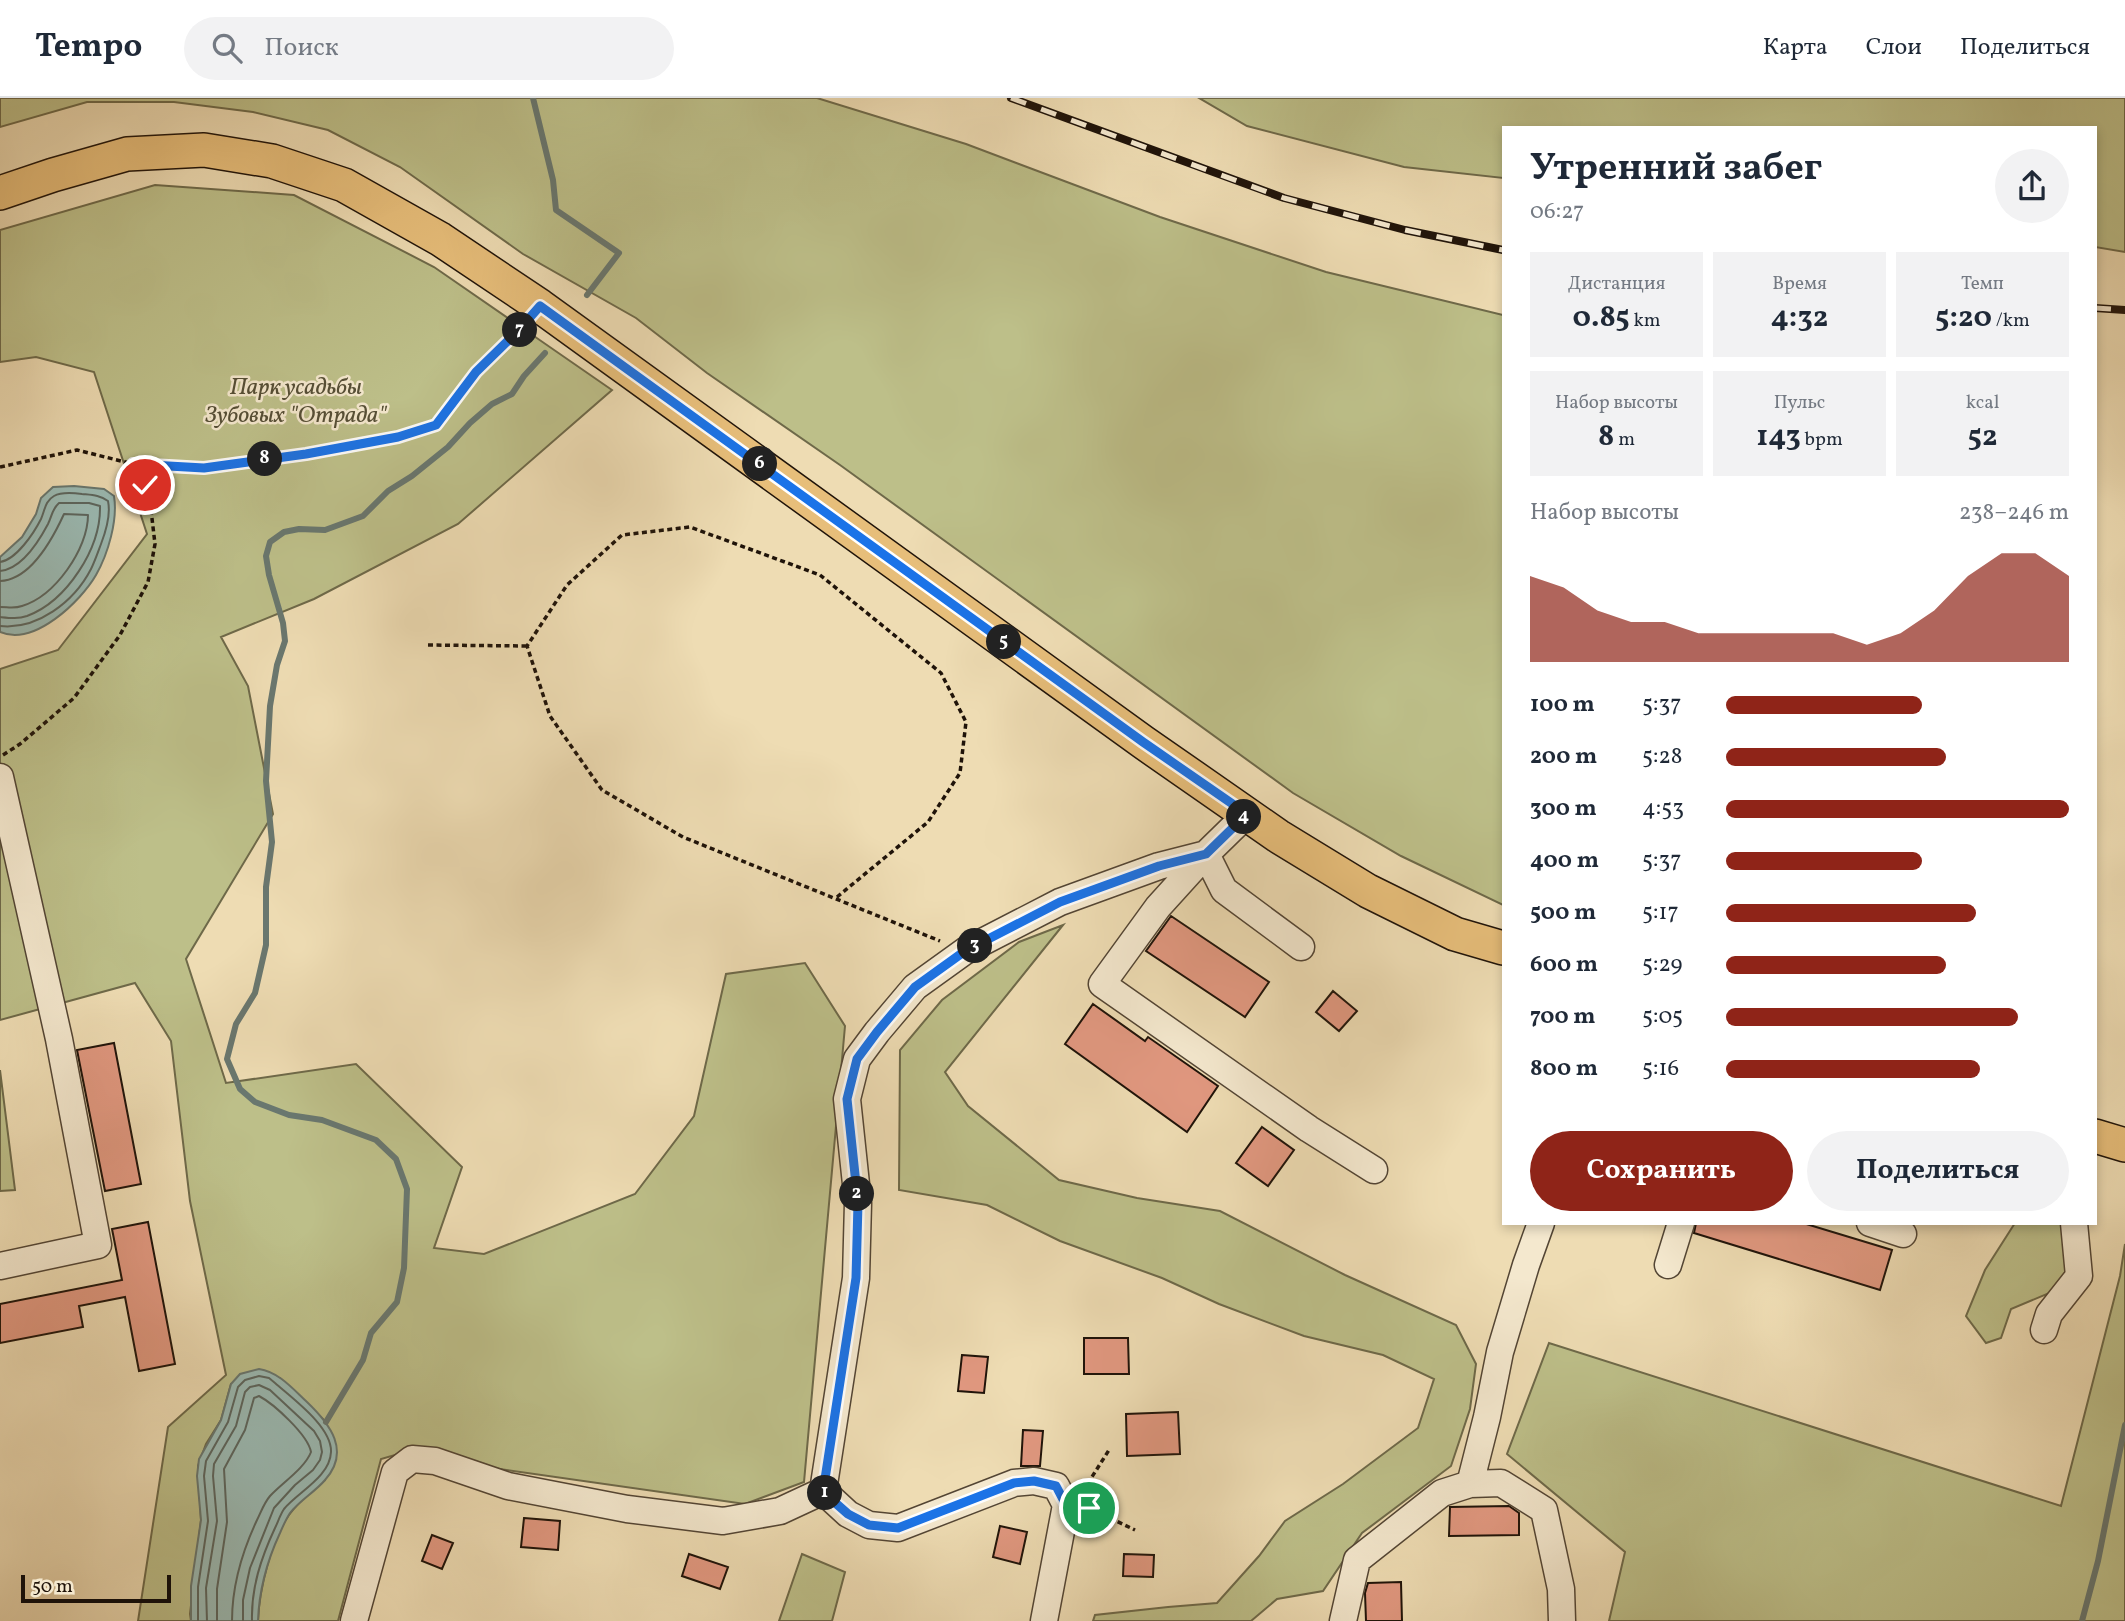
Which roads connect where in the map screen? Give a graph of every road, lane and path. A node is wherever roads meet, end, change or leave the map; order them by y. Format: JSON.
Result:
{"nodes":[{"id":1,"x":0,"y":193,"type":"edge"},
{"id":2,"x":540,"y":306,"type":"junction"},
{"id":3,"x":133,"y":464,"type":"junction"},
{"id":4,"x":0,"y":467,"type":"edge"},
{"id":5,"x":428,"y":645,"type":"dead end"},
{"id":6,"x":527,"y":646,"type":"junction"},
{"id":7,"x":0,"y":757,"type":"edge"},
{"id":8,"x":0,"y":776,"type":"edge"},
{"id":9,"x":1247,"y":814,"type":"junction"},
{"id":10,"x":1206,"y":854,"type":"junction"},
{"id":11,"x":837,"y":897,"type":"junction"},
{"id":12,"x":1301,"y":947,"type":"dead end"},
{"id":13,"x":1502,"y":948,"type":"edge"},
{"id":14,"x":965,"y":951,"type":"junction"},
{"id":15,"x":2097,"y":1137,"type":"edge"},
{"id":16,"x":2125,"y":1145,"type":"edge"},
{"id":17,"x":1374,"y":1170,"type":"dead end"},
{"id":18,"x":1540,"y":1225,"type":"edge"},
{"id":19,"x":1680,"y":1225,"type":"edge"},
{"id":20,"x":1876,"y":1225,"type":"edge"},
{"id":21,"x":2074,"y":1225,"type":"edge"},
{"id":22,"x":1903,"y":1234,"type":"dead end"},
{"id":23,"x":1668,"y":1265,"type":"dead end"},
{"id":24,"x":0,"y":1266,"type":"edge"},
{"id":25,"x":2044,"y":1330,"type":"dead end"},
{"id":26,"x":1109,"y":1450,"type":"dead end"},
{"id":27,"x":1470,"y":1484,"type":"junction"},
{"id":28,"x":823,"y":1492,"type":"junction"},
{"id":29,"x":1072,"y":1502,"type":"junction"},
{"id":30,"x":1135,"y":1530,"type":"dead end"},
{"id":31,"x":354,"y":1621,"type":"edge"},
{"id":32,"x":1044,"y":1621,"type":"edge"},
{"id":33,"x":1343,"y":1621,"type":"edge"},
{"id":34,"x":1562,"y":1621,"type":"edge"}],
"edges":[{"from":1,"to":2,"type":"main road"},
{"from":2,"to":3,"type":"path"},
{"from":2,"to":9,"type":"main road"},
{"from":3,"to":4,"type":"path"},
{"from":3,"to":7,"type":"path"},
{"from":5,"to":6,"type":"path"},
{"from":6,"to":11,"type":"path"},
{"from":6,"to":11,"type":"path"},
{"from":8,"to":24,"type":"street"},
{"from":9,"to":10,"type":"street"},
{"from":9,"to":13,"type":"main road"},
{"from":10,"to":12,"type":"street"},
{"from":10,"to":14,"type":"street"},
{"from":10,"to":17,"type":"street"},
{"from":11,"to":14,"type":"path"},
{"from":14,"to":28,"type":"street"},
{"from":15,"to":16,"type":"main road"},
{"from":18,"to":27,"type":"street"},
{"from":19,"to":23,"type":"street"},
{"from":20,"to":22,"type":"street"},
{"from":21,"to":25,"type":"street"},
{"from":26,"to":29,"type":"path"},
{"from":27,"to":33,"type":"street"},
{"from":27,"to":34,"type":"street"},
{"from":28,"to":29,"type":"street"},
{"from":28,"to":31,"type":"street"},
{"from":29,"to":30,"type":"path"},
{"from":29,"to":32,"type":"street"}]}
